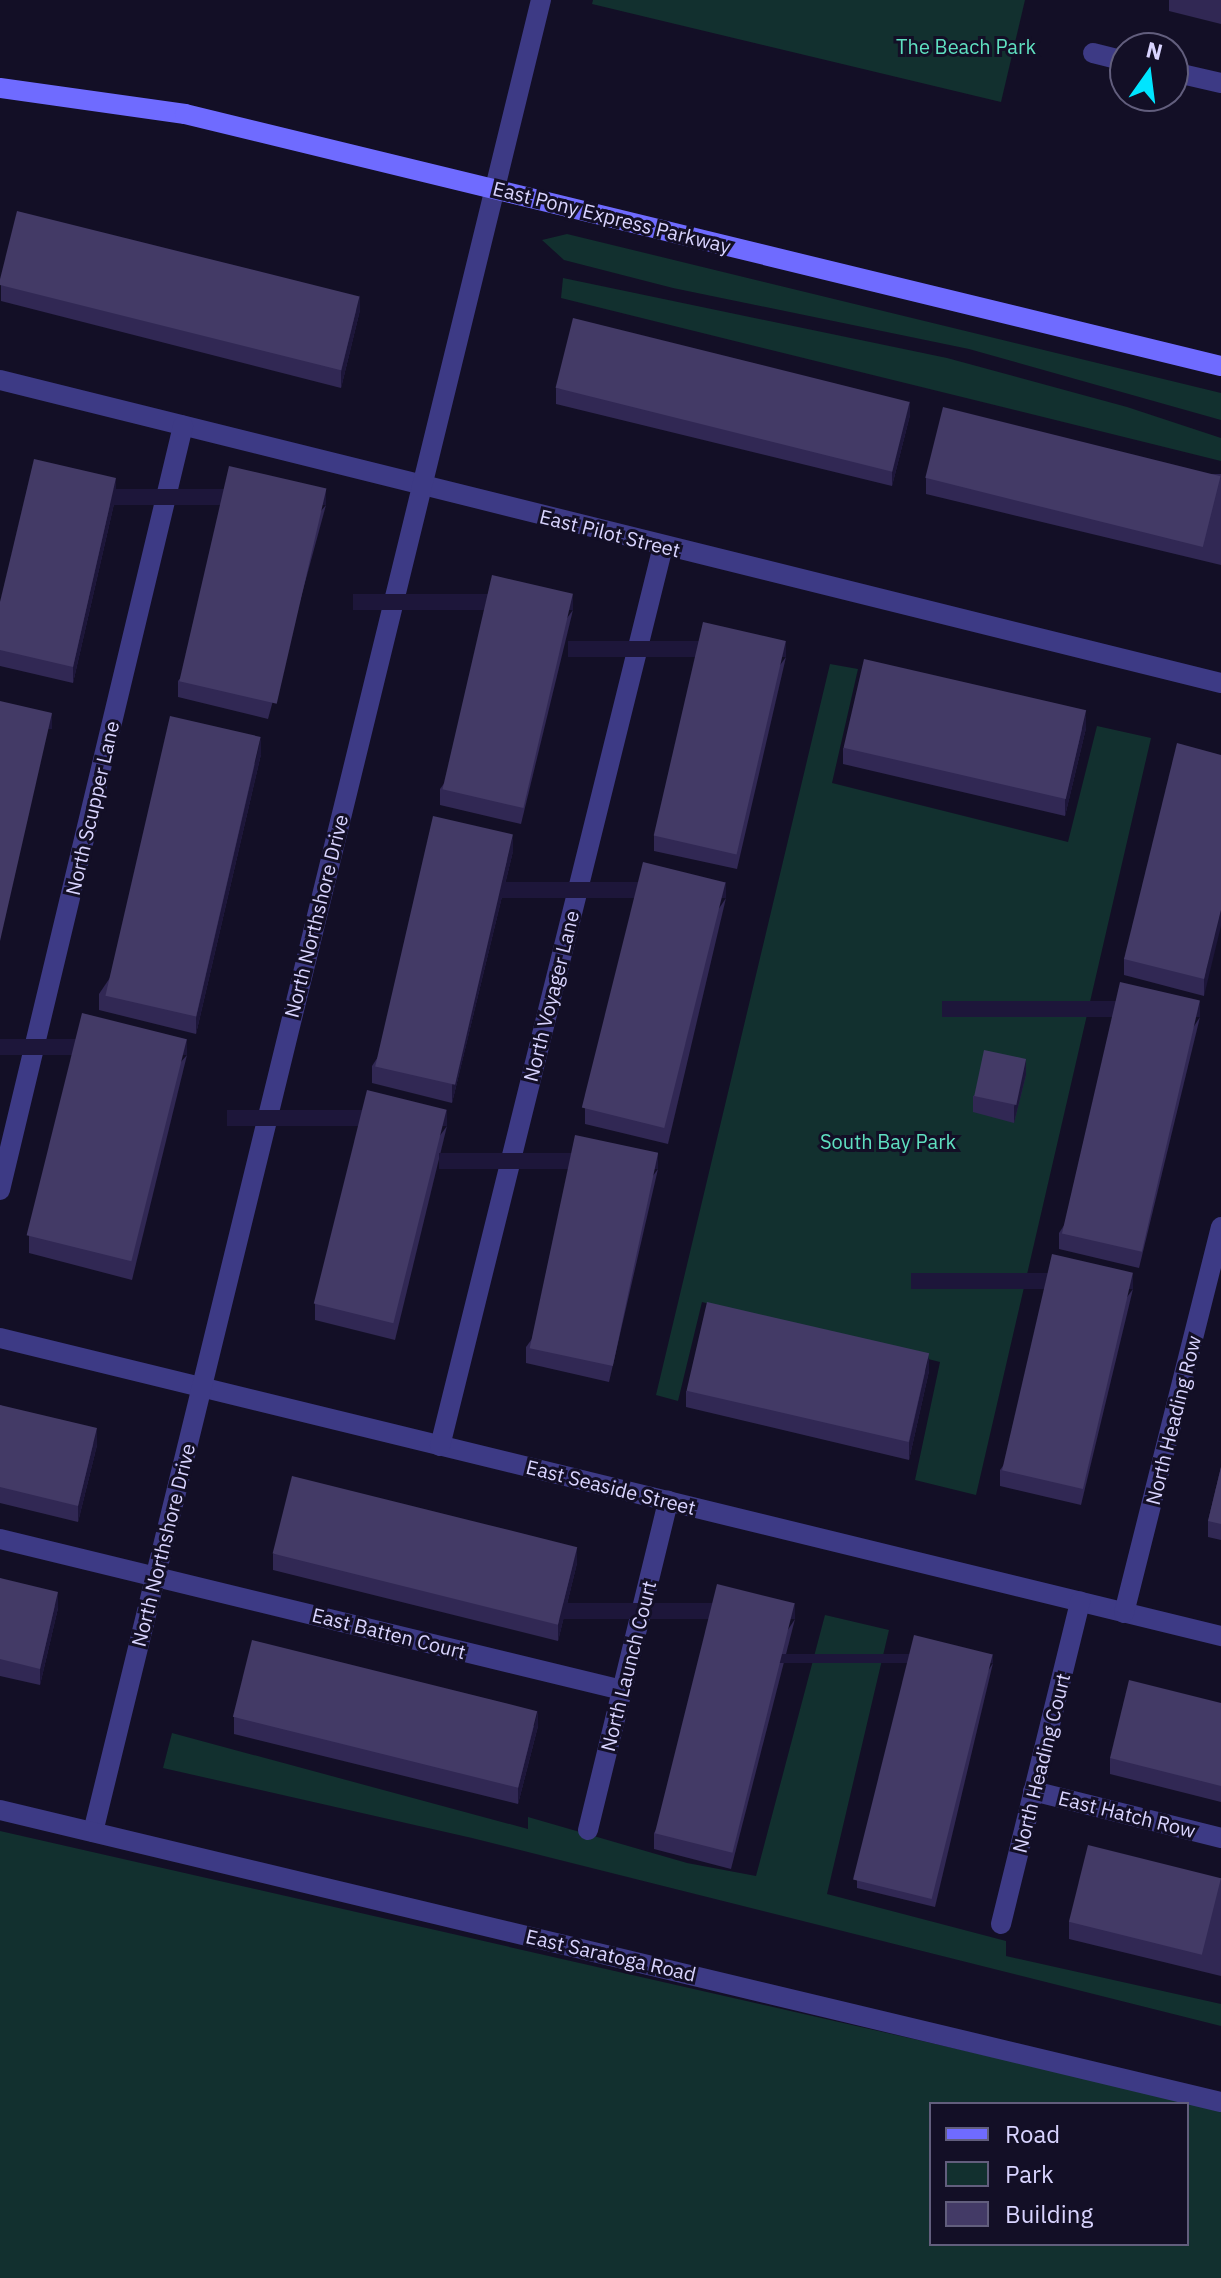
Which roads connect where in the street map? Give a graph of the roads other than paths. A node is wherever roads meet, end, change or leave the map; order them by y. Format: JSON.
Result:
{"nodes":[{"id":1,"x":541,"y":0,"type":"edge"},
{"id":2,"x":1093,"y":53,"type":"dead end"},
{"id":3,"x":1109,"y":57,"type":"edge"},
{"id":4,"x":1189,"y":76,"type":"edge"},
{"id":5,"x":1221,"y":83,"type":"edge"},
{"id":6,"x":0,"y":88,"type":"edge"},
{"id":7,"x":496,"y":188,"type":"junction"},
{"id":8,"x":1221,"y":366,"type":"edge"},
{"id":9,"x":0,"y":380,"type":"edge"},
{"id":10,"x":183,"y":426,"type":"junction"},
{"id":11,"x":420,"y":486,"type":"junction"},
{"id":12,"x":663,"y":546,"type":"junction"},
{"id":13,"x":1221,"y":683,"type":"edge"},
{"id":14,"x":0,"y":1190,"type":"edge"},
{"id":15,"x":1221,"y":1227,"type":"edge"},
{"id":16,"x":0,"y":1338,"type":"edge"},
{"id":17,"x":201,"y":1388,"type":"junction"},
{"id":18,"x":440,"y":1446,"type":"junction"},
{"id":19,"x":668,"y":1501,"type":"junction"},
{"id":20,"x":0,"y":1539,"type":"edge"},
{"id":21,"x":155,"y":1576,"type":"junction"},
{"id":22,"x":1080,"y":1602,"type":"junction"},
{"id":23,"x":1124,"y":1613,"type":"junction"},
{"id":24,"x":1221,"y":1636,"type":"edge"},
{"id":25,"x":622,"y":1690,"type":"junction"},
{"id":26,"x":1033,"y":1791,"type":"junction"},
{"id":27,"x":0,"y":1810,"type":"edge"},
{"id":28,"x":588,"y":1830,"type":"dead end"},
{"id":29,"x":93,"y":1832,"type":"junction"},
{"id":30,"x":1221,"y":1838,"type":"edge"},
{"id":31,"x":1001,"y":1924,"type":"dead end"},
{"id":32,"x":1221,"y":2102,"type":"edge"}],
"edges":[{"from":1,"to":7,"type":"street","name":"North Northshore Drive"},
{"from":2,"to":3,"type":"street"},
{"from":4,"to":5,"type":"street"},
{"from":6,"to":7,"type":"main road","name":"East Pony Express Parkway"},
{"from":7,"to":8,"type":"main road","name":"East Pony Express Parkway"},
{"from":7,"to":11,"type":"street","name":"North Northshore Drive"},
{"from":9,"to":10,"type":"street","name":"East Pilot Street"},
{"from":10,"to":11,"type":"street","name":"East Pilot Street"},
{"from":10,"to":14,"type":"street","name":"North Scupper Lane"},
{"from":11,"to":12,"type":"street","name":"East Pilot Street"},
{"from":11,"to":17,"type":"street","name":"North Northshore Drive"},
{"from":12,"to":13,"type":"street","name":"East Pilot Street"},
{"from":12,"to":18,"type":"street","name":"North Voyager Lane"},
{"from":15,"to":23,"type":"street","name":"North Heading Row"},
{"from":16,"to":17,"type":"street","name":"East Seaside Street"},
{"from":17,"to":18,"type":"street","name":"East Seaside Street"},
{"from":17,"to":21,"type":"street","name":"North Northshore Drive"},
{"from":18,"to":19,"type":"street","name":"East Seaside Street"},
{"from":19,"to":22,"type":"street","name":"East Seaside Street"},
{"from":19,"to":25,"type":"street","name":"North Launch Court"},
{"from":20,"to":21,"type":"street","name":"East Batten Court"},
{"from":21,"to":25,"type":"street","name":"East Batten Court"},
{"from":21,"to":29,"type":"street","name":"North Northshore Drive"},
{"from":22,"to":23,"type":"street","name":"East Seaside Street"},
{"from":22,"to":26,"type":"street","name":"North Heading Court"},
{"from":23,"to":24,"type":"street","name":"East Seaside Street"},
{"from":25,"to":28,"type":"street","name":"North Launch Court"},
{"from":26,"to":30,"type":"street","name":"East Hatch Row"},
{"from":26,"to":31,"type":"street","name":"North Heading Court"},
{"from":27,"to":29,"type":"street","name":"East Saratoga Road"},
{"from":29,"to":32,"type":"street","name":"East Saratoga Road"}]}
